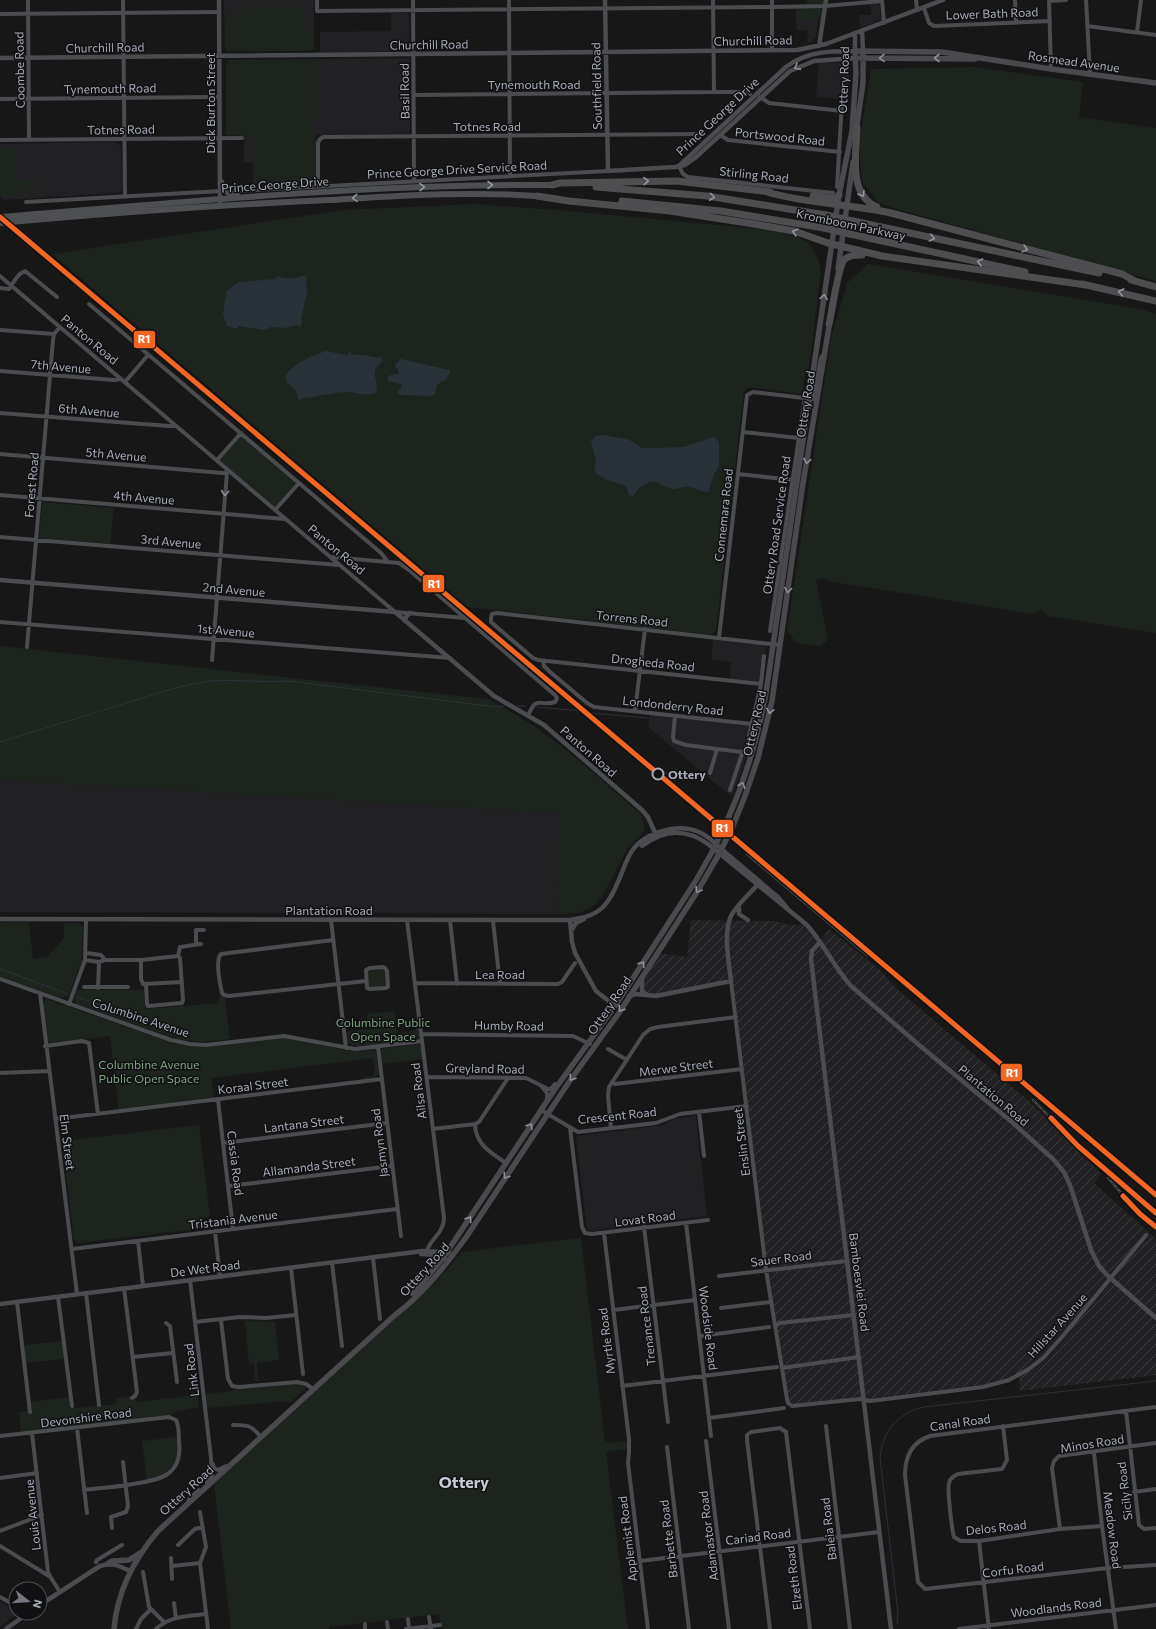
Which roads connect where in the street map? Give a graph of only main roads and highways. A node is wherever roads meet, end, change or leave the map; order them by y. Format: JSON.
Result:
{"nodes":[{"id":1,"x":856,"y":51,"type":"joint"},
{"id":2,"x":863,"y":51,"type":"junction"},
{"id":3,"x":856,"y":58,"type":"junction"},
{"id":4,"x":863,"y":58,"type":"junction"},
{"id":5,"x":990,"y":60,"type":"junction"},
{"id":6,"x":1156,"y":83,"type":"edge"},
{"id":7,"x":857,"y":128,"type":"junction"},
{"id":8,"x":221,"y":182,"type":"road end"},
{"id":9,"x":552,"y":185,"type":"junction"},
{"id":10,"x":767,"y":192,"type":"junction"},
{"id":11,"x":836,"y":194,"type":"junction"},
{"id":12,"x":265,"y":196,"type":"junction"},
{"id":13,"x":537,"y":196,"type":"junction"},
{"id":14,"x":220,"y":202,"type":"junction"},
{"id":15,"x":838,"y":205,"type":"junction"},
{"id":16,"x":848,"y":206,"type":"junction"},
{"id":17,"x":891,"y":213,"type":"junction"},
{"id":18,"x":0,"y":217,"type":"edge"},
{"id":19,"x":0,"y":223,"type":"edge"},
{"id":20,"x":832,"y":244,"type":"junction"},
{"id":21,"x":841,"y":246,"type":"junction"},
{"id":22,"x":882,"y":256,"type":"junction"},
{"id":23,"x":1135,"y":281,"type":"junction"},
{"id":24,"x":1086,"y":285,"type":"junction"},
{"id":25,"x":1156,"y":287,"type":"edge"},
{"id":26,"x":1156,"y":301,"type":"edge"},
{"id":27,"x":829,"y":324,"type":"junction"},
{"id":28,"x":446,"y":1259,"type":"junction"},
{"id":29,"x":143,"y":1551,"type":"junction"},
{"id":30,"x":107,"y":1564,"type":"road end"},
{"id":31,"x":114,"y":1629,"type":"edge"}],
"edges":[{"from":1,"to":2,"type":"main road","name":"Rosmead Avenue"},
{"from":1,"to":3,"type":"main road","name":"Ottery Road"},
{"from":2,"to":4,"type":"main road","name":"Ottery Road"},
{"from":2,"to":5,"type":"main road","name":"Rosmead Avenue"},
{"from":3,"to":4,"type":"main road","name":"Rosmead Avenue"},
{"from":3,"to":11,"type":"main road","name":"Ottery Road"},
{"from":5,"to":4,"type":"main road","name":"Rosmead Avenue","one_way":true},
{"from":4,"to":7,"type":"main road","name":"Ottery Road"},
{"from":5,"to":6,"type":"main road","name":"Rosmead Avenue"},
{"from":7,"to":16,"type":"main road","name":"Ottery Road"},
{"from":7,"to":17,"type":"highway","one_way":true},
{"from":8,"to":12,"type":"main road"},
{"from":9,"to":10,"type":"highway","one_way":true},
{"from":12,"to":9,"type":"main road","name":"Prince George Drive","one_way":true},
{"from":9,"to":23,"type":"highway","name":"Kromboom Parkway","one_way":true,"bridge":true},
{"from":10,"to":11,"type":"highway"},
{"from":10,"to":15,"type":"highway"},
{"from":11,"to":15,"type":"main road","name":"Ottery Road"},
{"from":12,"to":14,"type":"main road","name":"Prince George Drive"},
{"from":13,"to":14,"type":"main road","name":"Prince George Drive","one_way":true},
{"from":20,"to":13,"type":"highway","one_way":true},
{"from":24,"to":13,"type":"highway","name":"Kromboom Parkway","one_way":true,"bridge":true},
{"from":14,"to":18,"type":"main road","name":"Prince George Drive"},
{"from":14,"to":19,"type":"main road","name":"Prince George Drive"},
{"from":15,"to":16,"type":"highway"},
{"from":15,"to":20,"type":"main road","name":"Ottery Road"},
{"from":16,"to":17,"type":"highway"},
{"from":16,"to":21,"type":"main road","name":"Ottery Road"},
{"from":17,"to":23,"type":"highway","one_way":true},
{"from":20,"to":21,"type":"highway"},
{"from":28,"to":20,"type":"main road","name":"Ottery Road","one_way":true,"bridge":true},
{"from":21,"to":22,"type":"highway"},
{"from":21,"to":27,"type":"main road","name":"Ottery Road"},
{"from":22,"to":24,"type":"highway"},
{"from":22,"to":27,"type":"highway"},
{"from":23,"to":25,"type":"highway","name":"Kromboom Parkway"},
{"from":26,"to":24,"type":"highway","name":"Kromboom Parkway","one_way":true},
{"from":27,"to":28,"type":"main road","name":"Ottery Road","one_way":true,"bridge":true},
{"from":28,"to":29,"type":"main road","name":"Ottery Road"},
{"from":29,"to":30,"type":"main road"},
{"from":29,"to":31,"type":"main road","name":"Ottery Road"}]}
